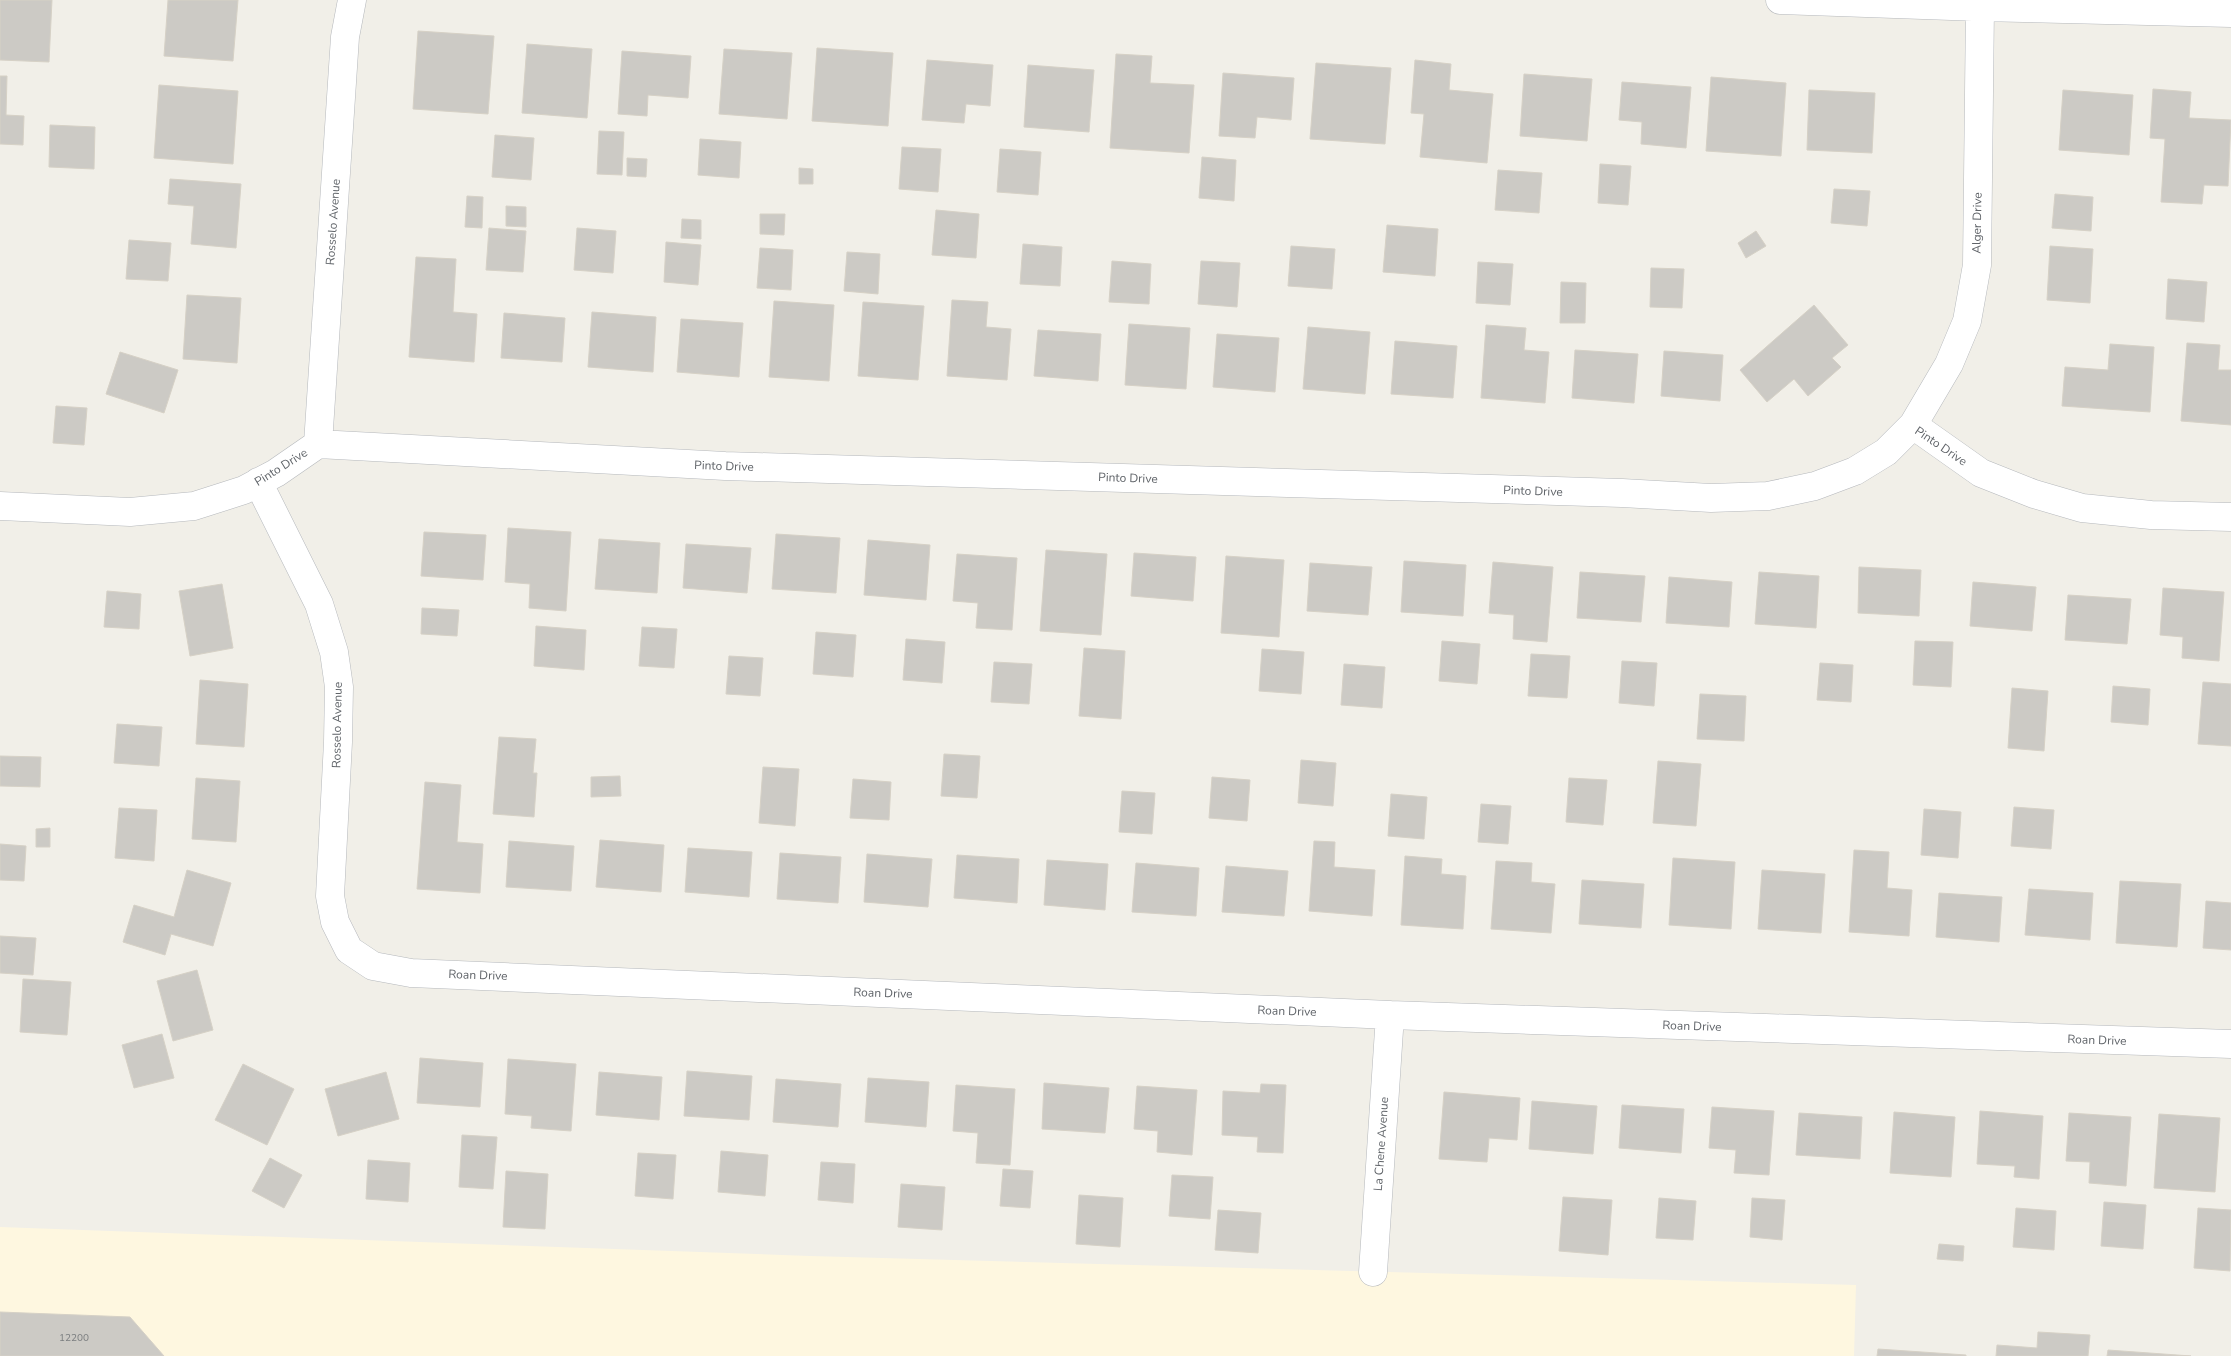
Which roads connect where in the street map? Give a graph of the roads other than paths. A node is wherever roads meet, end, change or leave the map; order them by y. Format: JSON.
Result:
{"nodes":[{"id":1,"x":352,"y":0,"type":"edge"},
{"id":2,"x":1780,"y":0,"type":"edge"},
{"id":3,"x":1980,"y":8,"type":"junction"},
{"id":4,"x":2231,"y":13,"type":"edge"},
{"id":5,"x":1913,"y":425,"type":"junction"},
{"id":6,"x":318,"y":444,"type":"junction"},
{"id":7,"x":258,"y":482,"type":"junction"},
{"id":8,"x":0,"y":506,"type":"edge"},
{"id":9,"x":2231,"y":517,"type":"edge"},
{"id":10,"x":349,"y":950,"type":"joint"},
{"id":11,"x":1390,"y":1015,"type":"junction"},
{"id":12,"x":2231,"y":1044,"type":"edge"},
{"id":13,"x":1373,"y":1272,"type":"dead end"}],
"edges":[{"from":1,"to":6,"type":"street","name":"Rosselo Avenue"},
{"from":2,"to":3,"type":"street"},
{"from":3,"to":4,"type":"street"},
{"from":3,"to":5,"type":"street","name":"Alger Drive"},
{"from":5,"to":6,"type":"street","name":"Pinto Drive"},
{"from":5,"to":9,"type":"street","name":"Pinto Drive"},
{"from":6,"to":7,"type":"street","name":"Pinto Drive"},
{"from":7,"to":8,"type":"street","name":"Pinto Drive"},
{"from":7,"to":10,"type":"street","name":"Rosselo Avenue"},
{"from":10,"to":11,"type":"street","name":"Roan Drive"},
{"from":11,"to":12,"type":"street","name":"Roan Drive"},
{"from":11,"to":13,"type":"street","name":"La Chene Avenue"}]}
